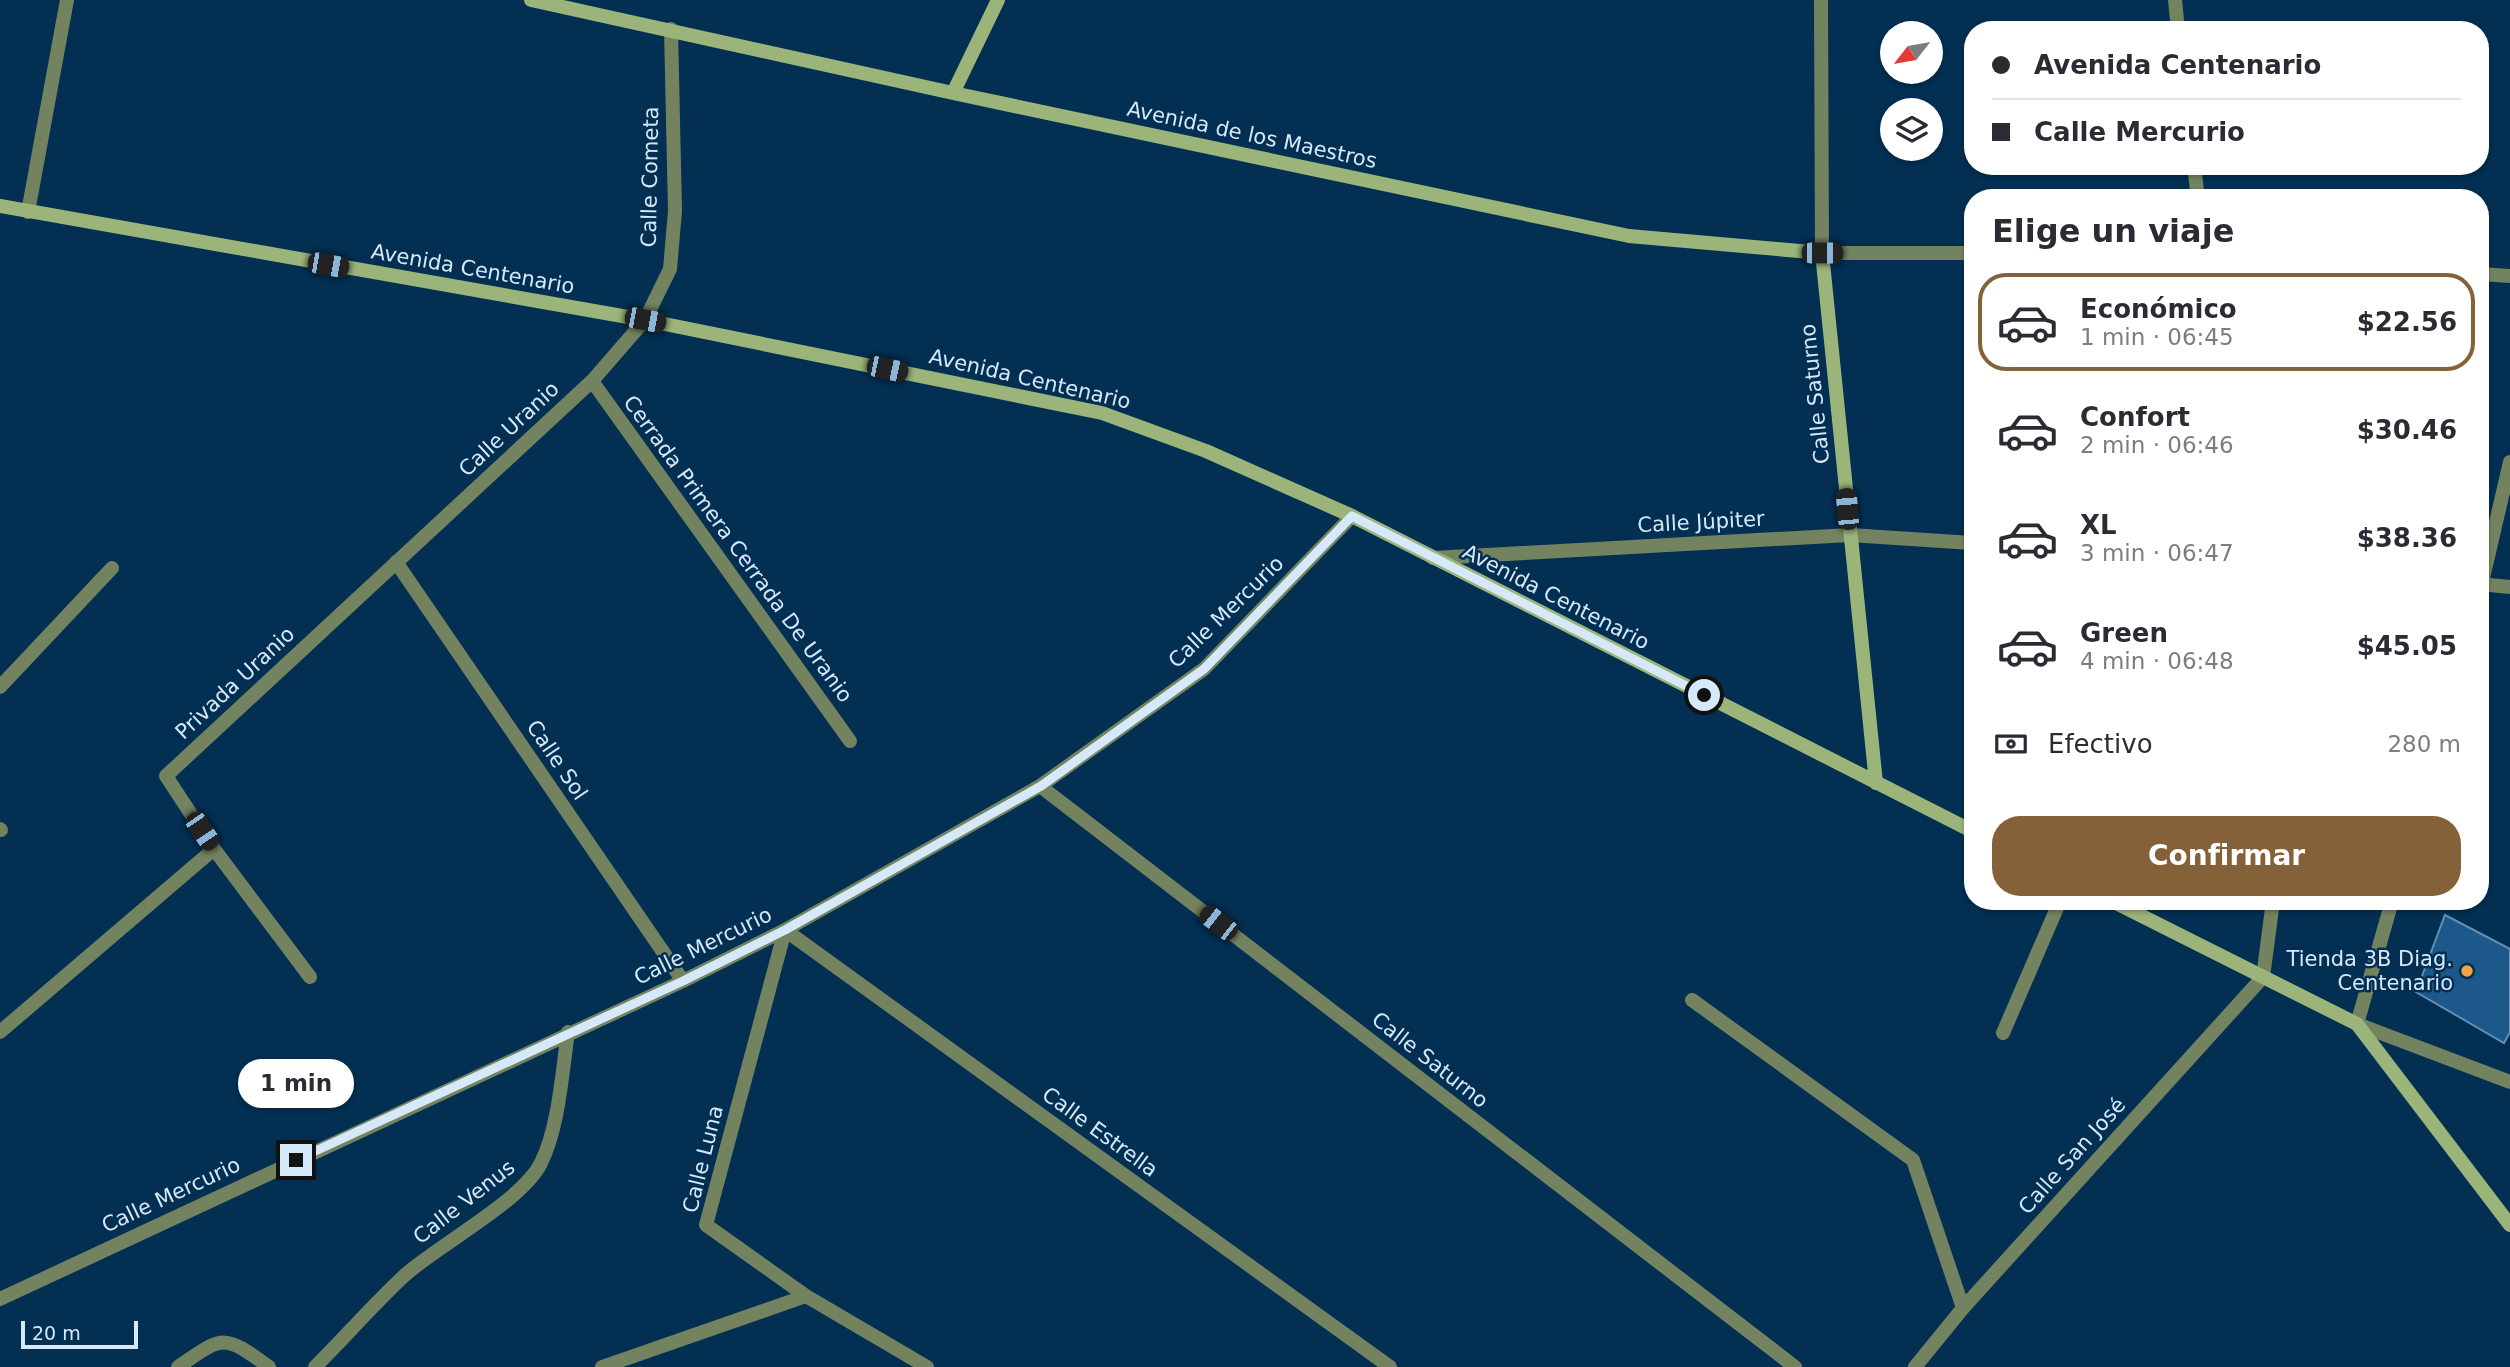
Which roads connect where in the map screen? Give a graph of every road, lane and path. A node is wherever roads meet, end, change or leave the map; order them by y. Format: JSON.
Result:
{"nodes":[{"id":1,"x":67,"y":0,"type":"edge"},
{"id":2,"x":531,"y":0,"type":"edge"},
{"id":3,"x":998,"y":0,"type":"edge"},
{"id":4,"x":1821,"y":0,"type":"edge"},
{"id":5,"x":2175,"y":0,"type":"edge"},
{"id":6,"x":2177,"y":21,"type":"edge"},
{"id":7,"x":671,"y":29,"type":"junction"},
{"id":8,"x":953,"y":93,"type":"junction"},
{"id":9,"x":0,"y":206,"type":"edge"},
{"id":10,"x":28,"y":212,"type":"junction"},
{"id":11,"x":1822,"y":253,"type":"junction"},
{"id":12,"x":1964,"y":253,"type":"edge"},
{"id":13,"x":2489,"y":275,"type":"edge"},
{"id":14,"x":2510,"y":276,"type":"edge"},
{"id":15,"x":645,"y":320,"type":"junction"},
{"id":16,"x":592,"y":381,"type":"junction"},
{"id":17,"x":2510,"y":462,"type":"edge"},
{"id":18,"x":1352,"y":516,"type":"junction"},
{"id":19,"x":1850,"y":535,"type":"junction"},
{"id":20,"x":1964,"y":542,"type":"edge"},
{"id":21,"x":2489,"y":550,"type":"edge"},
{"id":22,"x":1433,"y":558,"type":"junction"},
{"id":23,"x":396,"y":562,"type":"junction"},
{"id":24,"x":111,"y":568,"type":"dead end"},
{"id":25,"x":2489,"y":587,"type":"edge"},
{"id":26,"x":2510,"y":587,"type":"edge"},
{"id":27,"x":0,"y":687,"type":"edge"},
{"id":28,"x":850,"y":741,"type":"dead end"},
{"id":29,"x":1876,"y":783,"type":"junction"},
{"id":30,"x":1041,"y":786,"type":"junction"},
{"id":31,"x":1964,"y":827,"type":"edge"},
{"id":32,"x":215,"y":849,"type":"junction"},
{"id":33,"x":2056,"y":910,"type":"edge"},
{"id":34,"x":2130,"y":910,"type":"edge"},
{"id":35,"x":2272,"y":910,"type":"edge"},
{"id":36,"x":2389,"y":910,"type":"edge"},
{"id":37,"x":785,"y":930,"type":"junction"},
{"id":38,"x":310,"y":977,"type":"dead end"},
{"id":39,"x":2263,"y":977,"type":"junction"},
{"id":40,"x":683,"y":981,"type":"junction"},
{"id":41,"x":1692,"y":1000,"type":"dead end"},
{"id":42,"x":2357,"y":1024,"type":"junction"},
{"id":43,"x":0,"y":1032,"type":"edge"},
{"id":44,"x":568,"y":1032,"type":"junction"},
{"id":45,"x":2003,"y":1033,"type":"dead end"},
{"id":46,"x":2510,"y":1082,"type":"edge"},
{"id":47,"x":2510,"y":1224,"type":"edge"},
{"id":48,"x":806,"y":1296,"type":"junction"},
{"id":49,"x":0,"y":1299,"type":"edge"},
{"id":50,"x":1963,"y":1308,"type":"junction"},
{"id":51,"x":177,"y":1367,"type":"edge"},
{"id":52,"x":268,"y":1367,"type":"edge"},
{"id":53,"x":315,"y":1367,"type":"edge"},
{"id":54,"x":602,"y":1367,"type":"edge"},
{"id":55,"x":927,"y":1367,"type":"edge"},
{"id":56,"x":1390,"y":1367,"type":"edge"},
{"id":57,"x":1795,"y":1367,"type":"edge"},
{"id":58,"x":1915,"y":1367,"type":"edge"}],
"edges":[{"from":1,"to":10,"type":"street"},
{"from":2,"to":7,"type":"main road","name":"Avenida de los Maestros"},
{"from":3,"to":8,"type":"main road"},
{"from":4,"to":11,"type":"street","name":"Calle Saturno"},
{"from":5,"to":6,"type":"street"},
{"from":7,"to":8,"type":"main road","name":"Avenida de los Maestros"},
{"from":7,"to":15,"type":"street","name":"Calle Cometa"},
{"from":8,"to":11,"type":"main road","name":"Avenida de los Maestros"},
{"from":9,"to":10,"type":"main road","name":"Avenida Centenario"},
{"from":10,"to":15,"type":"main road","name":"Avenida Centenario"},
{"from":11,"to":12,"type":"street","name":"Avenida de los Maestros"},
{"from":11,"to":19,"type":"main road","name":"Calle Saturno"},
{"from":13,"to":14,"type":"street"},
{"from":15,"to":16,"type":"street","name":"Calle Uranio"},
{"from":15,"to":18,"type":"main road","name":"Avenida Centenario"},
{"from":16,"to":23,"type":"street","name":"Calle Uranio"},
{"from":16,"to":28,"type":"street","name":"Cerrada Primera Cerrada De Uranio"},
{"from":17,"to":21,"type":"street"},
{"from":18,"to":22,"type":"main road","name":"Avenida Centenario"},
{"from":18,"to":30,"type":"street","name":"Calle Mercurio"},
{"from":19,"to":20,"type":"street","name":"Calle Júpiter"},
{"from":19,"to":22,"type":"street","name":"Calle Júpiter"},
{"from":19,"to":29,"type":"main road","name":"Calle Saturno"},
{"from":22,"to":29,"type":"main road","name":"Avenida Centenario"},
{"from":23,"to":32,"type":"street","name":"Privada Uranio"},
{"from":23,"to":40,"type":"street","name":"Calle Sol"},
{"from":24,"to":27,"type":"street"},
{"from":25,"to":26,"type":"street"},
{"from":29,"to":31,"type":"main road","name":"Avenida Centenario"},
{"from":30,"to":37,"type":"street","name":"Calle Mercurio"},
{"from":30,"to":57,"type":"street","name":"Calle Saturno"},
{"from":32,"to":38,"type":"street","name":"Privada Uranio"},
{"from":32,"to":43,"type":"street"},
{"from":33,"to":45,"type":"street"},
{"from":34,"to":39,"type":"main road"},
{"from":35,"to":39,"type":"street"},
{"from":36,"to":42,"type":"street"},
{"from":37,"to":40,"type":"street","name":"Calle Mercurio"},
{"from":37,"to":48,"type":"street","name":"Calle Luna"},
{"from":37,"to":56,"type":"street","name":"Calle Estrella"},
{"from":39,"to":42,"type":"main road"},
{"from":39,"to":50,"type":"street","name":"Calle San José"},
{"from":40,"to":44,"type":"street","name":"Calle Mercurio"},
{"from":41,"to":50,"type":"street"},
{"from":42,"to":46,"type":"street"},
{"from":42,"to":47,"type":"main road"},
{"from":44,"to":49,"type":"street","name":"Calle Mercurio"},
{"from":44,"to":53,"type":"street","name":"Calle Venus"},
{"from":48,"to":54,"type":"street"},
{"from":48,"to":55,"type":"street","name":"Calle Luna"},
{"from":50,"to":58,"type":"street","name":"Calle San José"},
{"from":51,"to":52,"type":"street"}]}
